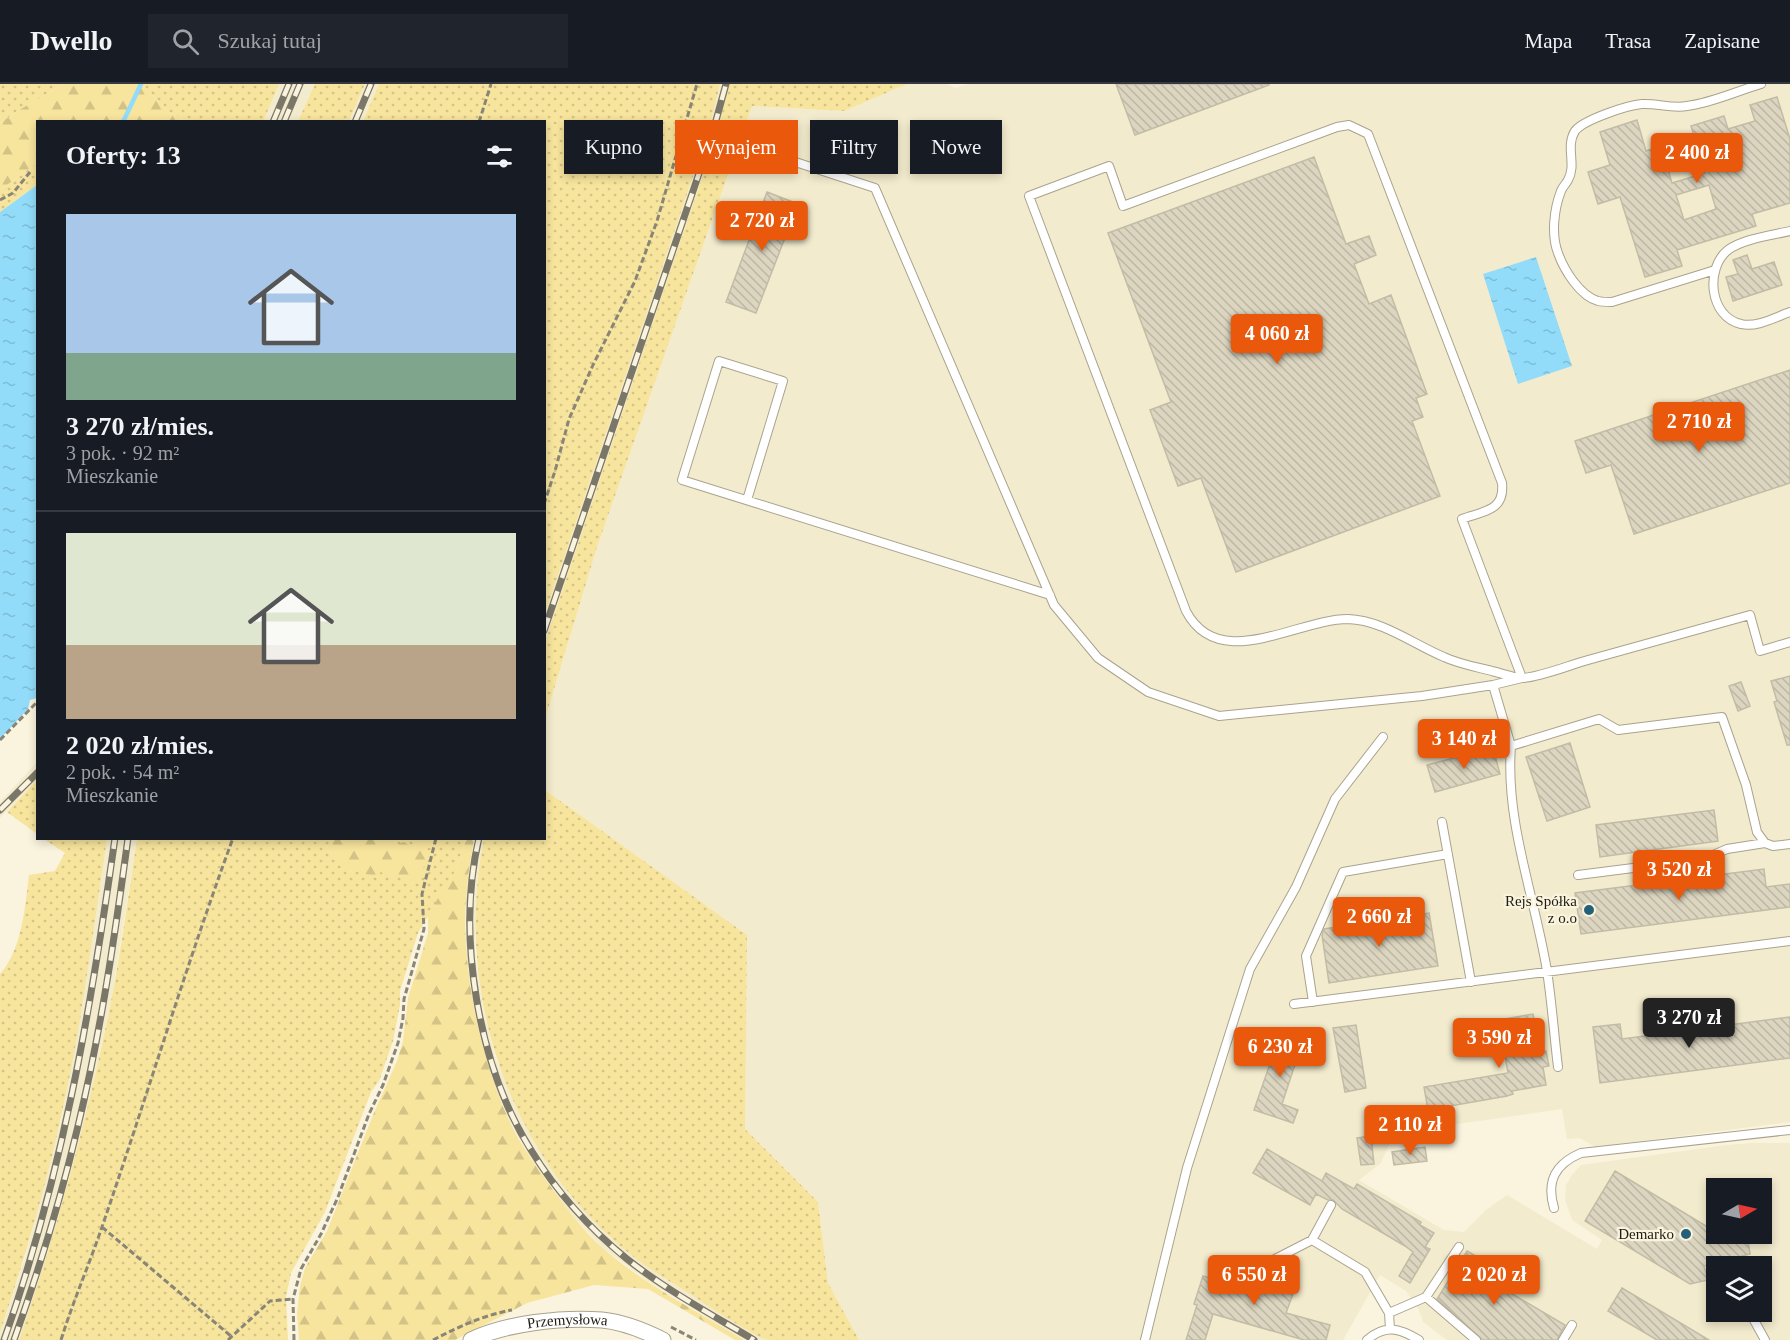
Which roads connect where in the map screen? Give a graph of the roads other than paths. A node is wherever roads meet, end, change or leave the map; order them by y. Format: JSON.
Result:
{"nodes":[{"id":1,"x":1761,"y":84,"type":"edge"},
{"id":2,"x":798,"y":163,"type":"edge"},
{"id":3,"x":1790,"y":231,"type":"edge"},
{"id":4,"x":1714,"y":270,"type":"junction"},
{"id":5,"x":1790,"y":312,"type":"edge"},
{"id":6,"x":747,"y":500,"type":"junction"},
{"id":7,"x":1050,"y":595,"type":"junction"},
{"id":8,"x":1790,"y":642,"type":"edge"},
{"id":9,"x":1522,"y":678,"type":"junction"},
{"id":10,"x":1493,"y":685,"type":"junction"},
{"id":11,"x":1383,"y":737,"type":"dead end"},
{"id":12,"x":1511,"y":746,"type":"junction"},
{"id":13,"x":1442,"y":822,"type":"dead end"},
{"id":14,"x":1765,"y":843,"type":"junction"},
{"id":15,"x":1790,"y":844,"type":"edge"},
{"id":16,"x":1448,"y":854,"type":"junction"},
{"id":17,"x":1578,"y":875,"type":"dead end"},
{"id":18,"x":1790,"y":941,"type":"edge"},
{"id":19,"x":1547,"y":972,"type":"junction"},
{"id":20,"x":1471,"y":981,"type":"junction"},
{"id":21,"x":1313,"y":1002,"type":"junction"},
{"id":22,"x":1294,"y":1004,"type":"dead end"},
{"id":23,"x":1558,"y":1067,"type":"dead end"},
{"id":24,"x":1790,"y":1130,"type":"edge"},
{"id":25,"x":1331,"y":1205,"type":"dead end"},
{"id":26,"x":1554,"y":1208,"type":"dead end"},
{"id":27,"x":1312,"y":1240,"type":"junction"},
{"id":28,"x":1459,"y":1247,"type":"dead end"},
{"id":29,"x":1275,"y":1259,"type":"dead end"},
{"id":30,"x":1426,"y":1297,"type":"junction"},
{"id":31,"x":1389,"y":1313,"type":"junction"},
{"id":32,"x":1755,"y":1322,"type":"edge"},
{"id":33,"x":1572,"y":1325,"type":"dead end"},
{"id":34,"x":1390,"y":1329,"type":"junction"},
{"id":35,"x":471,"y":1340,"type":"edge"},
{"id":36,"x":663,"y":1340,"type":"edge"},
{"id":37,"x":1145,"y":1340,"type":"edge"},
{"id":38,"x":1367,"y":1340,"type":"edge"},
{"id":39,"x":1419,"y":1340,"type":"edge"},
{"id":40,"x":1476,"y":1340,"type":"edge"},
{"id":41,"x":1563,"y":1340,"type":"edge"},
{"id":42,"x":1765,"y":1340,"type":"edge"}],
"edges":[{"from":1,"to":4,"type":"lane"},
{"from":2,"to":7,"type":"lane"},
{"from":3,"to":4,"type":"lane"},
{"from":4,"to":5,"type":"lane"},
{"from":6,"to":6,"type":"lane"},
{"from":6,"to":7,"type":"lane"},
{"from":7,"to":10,"type":"lane"},
{"from":8,"to":9,"type":"lane"},
{"from":9,"to":9,"type":"lane"},
{"from":9,"to":10,"type":"lane"},
{"from":10,"to":12,"type":"lane"},
{"from":11,"to":37,"type":"lane"},
{"from":12,"to":14,"type":"lane"},
{"from":12,"to":19,"type":"lane"},
{"from":13,"to":16,"type":"lane"},
{"from":14,"to":15,"type":"lane"},
{"from":14,"to":17,"type":"lane"},
{"from":16,"to":20,"type":"lane"},
{"from":16,"to":21,"type":"lane"},
{"from":18,"to":19,"type":"lane"},
{"from":19,"to":20,"type":"lane"},
{"from":19,"to":23,"type":"lane"},
{"from":20,"to":21,"type":"lane"},
{"from":21,"to":22,"type":"lane"},
{"from":24,"to":26,"type":"lane"},
{"from":25,"to":27,"type":"lane"},
{"from":27,"to":29,"type":"lane"},
{"from":27,"to":31,"type":"lane"},
{"from":28,"to":30,"type":"lane"},
{"from":30,"to":31,"type":"lane"},
{"from":30,"to":40,"type":"lane"},
{"from":31,"to":34,"type":"lane"},
{"from":32,"to":42,"type":"lane"},
{"from":33,"to":41,"type":"lane"},
{"from":34,"to":38,"type":"lane"},
{"from":34,"to":39,"type":"lane"},
{"from":35,"to":36,"type":"street","name":"Przemysłowa"}]}
